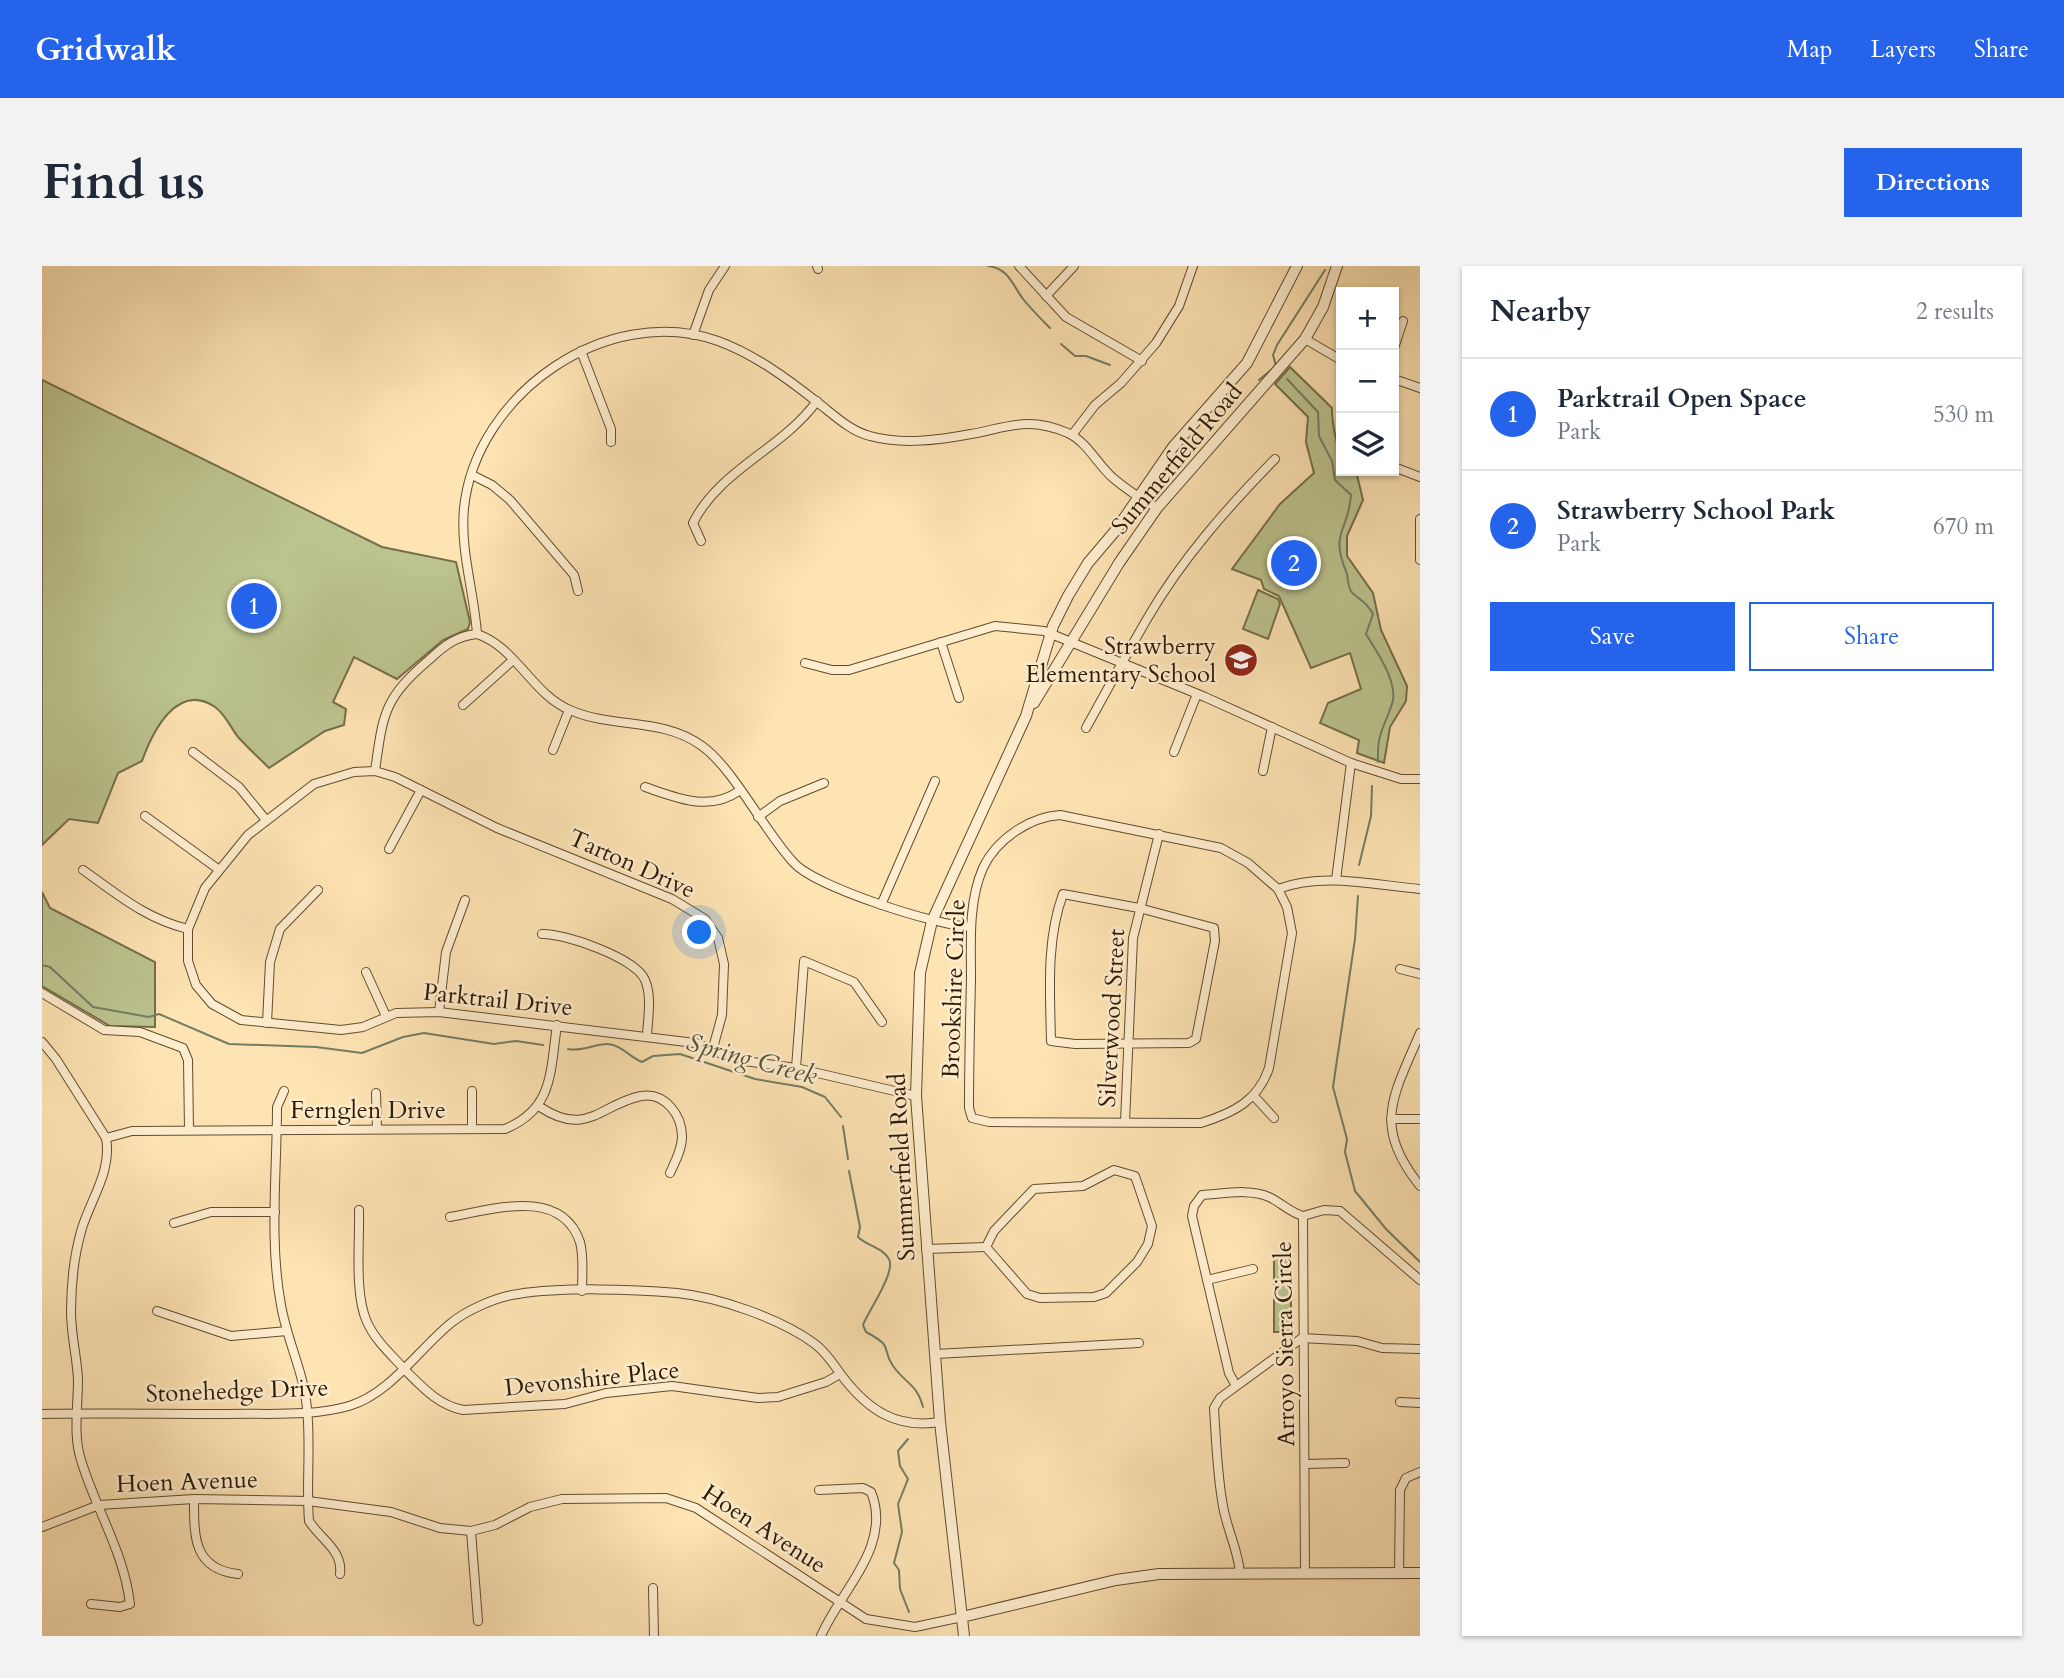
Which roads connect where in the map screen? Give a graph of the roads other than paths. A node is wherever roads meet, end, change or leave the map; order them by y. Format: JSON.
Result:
{"nodes":[{"id":1,"x":725,"y":266,"type":"edge"},
{"id":2,"x":1018,"y":266,"type":"edge"},
{"id":3,"x":1074,"y":266,"type":"edge"},
{"id":4,"x":1193,"y":266,"type":"edge"},
{"id":5,"x":1297,"y":266,"type":"edge"},
{"id":6,"x":1337,"y":266,"type":"edge"},
{"id":7,"x":1046,"y":296,"type":"junction"},
{"id":8,"x":1403,"y":321,"type":"dead end"},
{"id":9,"x":1399,"y":333,"type":"edge"},
{"id":10,"x":693,"y":335,"type":"junction"},
{"id":11,"x":1305,"y":339,"type":"junction"},
{"id":12,"x":580,"y":351,"type":"junction"},
{"id":13,"x":1336,"y":357,"type":"edge"},
{"id":14,"x":1142,"y":361,"type":"junction"},
{"id":15,"x":1399,"y":381,"type":"edge"},
{"id":16,"x":1420,"y":388,"type":"edge"},
{"id":17,"x":817,"y":401,"type":"junction"},
{"id":18,"x":1072,"y":435,"type":"junction"},
{"id":19,"x":611,"y":442,"type":"dead end"},
{"id":20,"x":1275,"y":459,"type":"dead end"},
{"id":21,"x":1399,"y":469,"type":"edge"},
{"id":22,"x":472,"y":475,"type":"junction"},
{"id":23,"x":1420,"y":477,"type":"edge"},
{"id":24,"x":1139,"y":498,"type":"junction"},
{"id":25,"x":1157,"y":508,"type":"junction"},
{"id":26,"x":1420,"y":519,"type":"edge"},
{"id":27,"x":701,"y":541,"type":"dead end"},
{"id":28,"x":1420,"y":560,"type":"edge"},
{"id":29,"x":578,"y":591,"type":"dead end"},
{"id":30,"x":1052,"y":632,"type":"junction"},
{"id":31,"x":477,"y":634,"type":"junction"},
{"id":32,"x":1072,"y":641,"type":"junction"},
{"id":33,"x":941,"y":642,"type":"junction"},
{"id":34,"x":512,"y":661,"type":"junction"},
{"id":35,"x":805,"y":663,"type":"dead end"},
{"id":36,"x":1123,"y":663,"type":"junction"},
{"id":37,"x":1197,"y":694,"type":"junction"},
{"id":38,"x":959,"y":698,"type":"dead end"},
{"id":39,"x":463,"y":705,"type":"dead end"},
{"id":40,"x":569,"y":710,"type":"junction"},
{"id":41,"x":1026,"y":716,"type":"junction"},
{"id":42,"x":1272,"y":727,"type":"junction"},
{"id":43,"x":1086,"y":728,"type":"dead end"},
{"id":44,"x":553,"y":750,"type":"dead end"},
{"id":45,"x":193,"y":752,"type":"dead end"},
{"id":46,"x":1174,"y":752,"type":"dead end"},
{"id":47,"x":1351,"y":763,"type":"junction"},
{"id":48,"x":375,"y":771,"type":"junction"},
{"id":49,"x":1263,"y":771,"type":"dead end"},
{"id":50,"x":1420,"y":779,"type":"edge"},
{"id":51,"x":935,"y":781,"type":"dead end"},
{"id":52,"x":824,"y":783,"type":"dead end"},
{"id":53,"x":645,"y":787,"type":"dead end"},
{"id":54,"x":421,"y":790,"type":"junction"},
{"id":55,"x":739,"y":791,"type":"junction"},
{"id":56,"x":145,"y":816,"type":"dead end"},
{"id":57,"x":758,"y":817,"type":"junction"},
{"id":58,"x":266,"y":820,"type":"junction"},
{"id":59,"x":1159,"y":834,"type":"junction"},
{"id":60,"x":389,"y":849,"type":"dead end"},
{"id":61,"x":218,"y":869,"type":"junction"},
{"id":62,"x":83,"y":870,"type":"dead end"},
{"id":63,"x":1336,"y":880,"type":"junction"},
{"id":64,"x":1278,"y":889,"type":"junction"},
{"id":65,"x":1420,"y":889,"type":"edge"},
{"id":66,"x":318,"y":890,"type":"dead end"},
{"id":67,"x":465,"y":900,"type":"dead end"},
{"id":68,"x":881,"y":905,"type":"junction"},
{"id":69,"x":1139,"y":908,"type":"junction"},
{"id":70,"x":932,"y":921,"type":"junction"},
{"id":71,"x":971,"y":927,"type":"junction"},
{"id":72,"x":188,"y":929,"type":"junction"},
{"id":73,"x":542,"y":934,"type":"dead end"},
{"id":74,"x":1400,"y":969,"type":"dead end"},
{"id":75,"x":366,"y":972,"type":"dead end"},
{"id":76,"x":1420,"y":974,"type":"edge"},
{"id":77,"x":43,"y":995,"type":"edge"},
{"id":78,"x":439,"y":1012,"type":"junction"},
{"id":79,"x":386,"y":1016,"type":"junction"},
{"id":80,"x":882,"y":1022,"type":"dead end"},
{"id":81,"x":267,"y":1023,"type":"junction"},
{"id":82,"x":557,"y":1025,"type":"junction"},
{"id":83,"x":1420,"y":1033,"type":"edge"},
{"id":84,"x":647,"y":1035,"type":"junction"},
{"id":85,"x":42,"y":1042,"type":"edge"},
{"id":86,"x":1128,"y":1043,"type":"junction"},
{"id":87,"x":713,"y":1048,"type":"junction"},
{"id":88,"x":796,"y":1068,"type":"junction"},
{"id":89,"x":284,"y":1091,"type":"dead end"},
{"id":90,"x":472,"y":1091,"type":"dead end"},
{"id":91,"x":376,"y":1093,"type":"dead end"},
{"id":92,"x":916,"y":1096,"type":"junction"},
{"id":93,"x":1254,"y":1096,"type":"junction"},
{"id":94,"x":540,"y":1107,"type":"junction"},
{"id":95,"x":1274,"y":1118,"type":"dead end"},
{"id":96,"x":1391,"y":1118,"type":"junction"},
{"id":97,"x":1420,"y":1119,"type":"edge"},
{"id":98,"x":1125,"y":1122,"type":"junction"},
{"id":99,"x":277,"y":1129,"type":"junction"},
{"id":100,"x":377,"y":1129,"type":"junction"},
{"id":101,"x":472,"y":1129,"type":"junction"},
{"id":102,"x":188,"y":1130,"type":"junction"},
{"id":103,"x":106,"y":1138,"type":"junction"},
{"id":104,"x":670,"y":1173,"type":"dead end"},
{"id":105,"x":1420,"y":1186,"type":"edge"},
{"id":106,"x":359,"y":1210,"type":"dead end"},
{"id":107,"x":275,"y":1212,"type":"junction"},
{"id":108,"x":1303,"y":1216,"type":"junction"},
{"id":109,"x":450,"y":1217,"type":"dead end"},
{"id":110,"x":174,"y":1223,"type":"dead end"},
{"id":111,"x":986,"y":1247,"type":"junction"},
{"id":112,"x":926,"y":1249,"type":"junction"},
{"id":113,"x":1253,"y":1269,"type":"dead end"},
{"id":114,"x":1208,"y":1280,"type":"junction"},
{"id":115,"x":1420,"y":1280,"type":"edge"},
{"id":116,"x":582,"y":1291,"type":"junction"},
{"id":117,"x":158,"y":1311,"type":"dead end"},
{"id":118,"x":287,"y":1331,"type":"junction"},
{"id":119,"x":1303,"y":1338,"type":"junction"},
{"id":120,"x":1139,"y":1343,"type":"dead end"},
{"id":121,"x":1420,"y":1349,"type":"edge"},
{"id":122,"x":936,"y":1354,"type":"junction"},
{"id":123,"x":404,"y":1368,"type":"junction"},
{"id":124,"x":840,"y":1374,"type":"junction"},
{"id":125,"x":1235,"y":1384,"type":"junction"},
{"id":126,"x":1400,"y":1402,"type":"dead end"},
{"id":127,"x":1420,"y":1402,"type":"edge"},
{"id":128,"x":308,"y":1411,"type":"junction"},
{"id":129,"x":78,"y":1414,"type":"junction"},
{"id":130,"x":42,"y":1415,"type":"edge"},
{"id":131,"x":940,"y":1422,"type":"junction"},
{"id":132,"x":1345,"y":1463,"type":"dead end"},
{"id":133,"x":1306,"y":1464,"type":"junction"},
{"id":134,"x":1420,"y":1472,"type":"edge"},
{"id":135,"x":819,"y":1490,"type":"dead end"},
{"id":136,"x":194,"y":1499,"type":"junction"},
{"id":137,"x":307,"y":1501,"type":"junction"},
{"id":138,"x":99,"y":1505,"type":"junction"},
{"id":139,"x":42,"y":1527,"type":"edge"},
{"id":140,"x":471,"y":1531,"type":"junction"},
{"id":141,"x":1240,"y":1573,"type":"junction"},
{"id":142,"x":1305,"y":1573,"type":"junction"},
{"id":143,"x":1399,"y":1573,"type":"junction"},
{"id":144,"x":1420,"y":1573,"type":"edge"},
{"id":145,"x":238,"y":1574,"type":"dead end"},
{"id":146,"x":341,"y":1574,"type":"dead end"},
{"id":147,"x":653,"y":1588,"type":"dead end"},
{"id":148,"x":839,"y":1603,"type":"junction"},
{"id":149,"x":91,"y":1604,"type":"dead end"},
{"id":150,"x":962,"y":1617,"type":"junction"},
{"id":151,"x":478,"y":1621,"type":"dead end"},
{"id":152,"x":654,"y":1636,"type":"edge"},
{"id":153,"x":821,"y":1636,"type":"edge"},
{"id":154,"x":964,"y":1636,"type":"edge"}],
"edges":[{"from":1,"to":10,"type":"street"},
{"from":2,"to":7,"type":"street"},
{"from":3,"to":7,"type":"street"},
{"from":4,"to":14,"type":"street"},
{"from":5,"to":24,"type":"street","name":"Summerfield Road"},
{"from":6,"to":11,"type":"street","name":"Summerfield Road"},
{"from":7,"to":14,"type":"street"},
{"from":8,"to":9,"type":"street"},
{"from":10,"to":12,"type":"street"},
{"from":10,"to":17,"type":"street"},
{"from":11,"to":13,"type":"street"},
{"from":11,"to":25,"type":"street","name":"Summerfield Road"},
{"from":12,"to":19,"type":"street"},
{"from":12,"to":22,"type":"street"},
{"from":14,"to":18,"type":"street"},
{"from":15,"to":16,"type":"street"},
{"from":17,"to":18,"type":"street"},
{"from":17,"to":27,"type":"street"},
{"from":18,"to":24,"type":"street"},
{"from":20,"to":36,"type":"street"},
{"from":21,"to":23,"type":"street"},
{"from":22,"to":29,"type":"street"},
{"from":22,"to":31,"type":"street"},
{"from":24,"to":25,"type":"street"},
{"from":24,"to":30,"type":"street","name":"Summerfield Road"},
{"from":25,"to":32,"type":"street","name":"Summerfield Road"},
{"from":26,"to":28,"type":"street"},
{"from":30,"to":32,"type":"street"},
{"from":30,"to":33,"type":"street"},
{"from":30,"to":41,"type":"street","name":"Summerfield Road"},
{"from":31,"to":34,"type":"street"},
{"from":31,"to":48,"type":"street"},
{"from":32,"to":36,"type":"street"},
{"from":32,"to":41,"type":"street","name":"Summerfield Road"},
{"from":33,"to":35,"type":"street"},
{"from":33,"to":38,"type":"street"},
{"from":34,"to":39,"type":"street"},
{"from":34,"to":40,"type":"street"},
{"from":36,"to":37,"type":"street"},
{"from":36,"to":43,"type":"street"},
{"from":37,"to":42,"type":"street"},
{"from":37,"to":46,"type":"street"},
{"from":40,"to":44,"type":"street"},
{"from":40,"to":55,"type":"street"},
{"from":41,"to":70,"type":"street","name":"Summerfield Road"},
{"from":42,"to":47,"type":"street"},
{"from":42,"to":49,"type":"street"},
{"from":45,"to":58,"type":"street"},
{"from":47,"to":50,"type":"street"},
{"from":47,"to":63,"type":"street"},
{"from":48,"to":54,"type":"street","name":"Tarton Drive"},
{"from":48,"to":58,"type":"street","name":"Parktrail Drive"},
{"from":51,"to":68,"type":"street"},
{"from":52,"to":57,"type":"street"},
{"from":53,"to":55,"type":"street"},
{"from":54,"to":60,"type":"street"},
{"from":54,"to":87,"type":"street","name":"Tarton Drive"},
{"from":55,"to":57,"type":"street"},
{"from":56,"to":61,"type":"street"},
{"from":57,"to":68,"type":"street"},
{"from":58,"to":61,"type":"street","name":"Parktrail Drive"},
{"from":59,"to":64,"type":"street","name":"Brookshire Circle"},
{"from":59,"to":69,"type":"street","name":"Silverwood Street"},
{"from":59,"to":71,"type":"street","name":"Brookshire Circle"},
{"from":61,"to":72,"type":"street","name":"Parktrail Drive"},
{"from":62,"to":72,"type":"street"},
{"from":63,"to":64,"type":"street"},
{"from":63,"to":65,"type":"street"},
{"from":64,"to":93,"type":"street","name":"Brookshire Circle"},
{"from":66,"to":81,"type":"street"},
{"from":67,"to":78,"type":"street"},
{"from":68,"to":70,"type":"street"},
{"from":69,"to":86,"type":"street","name":"Silverwood Street"},
{"from":69,"to":86,"type":"street"},
{"from":69,"to":86,"type":"street"},
{"from":70,"to":71,"type":"street"},
{"from":70,"to":92,"type":"street","name":"Summerfield Road"},
{"from":71,"to":98,"type":"street","name":"Brookshire Circle"},
{"from":72,"to":81,"type":"street","name":"Parktrail Drive"},
{"from":73,"to":84,"type":"street"},
{"from":74,"to":76,"type":"street"},
{"from":75,"to":79,"type":"street"},
{"from":77,"to":102,"type":"street"},
{"from":78,"to":79,"type":"street","name":"Parktrail Drive"},
{"from":78,"to":82,"type":"street","name":"Parktrail Drive"},
{"from":79,"to":81,"type":"street","name":"Parktrail Drive"},
{"from":80,"to":88,"type":"street"},
{"from":82,"to":84,"type":"street","name":"Parktrail Drive"},
{"from":82,"to":94,"type":"street"},
{"from":83,"to":96,"type":"street"},
{"from":84,"to":87,"type":"street","name":"Parktrail Drive"},
{"from":85,"to":103,"type":"street"},
{"from":86,"to":98,"type":"street","name":"Silverwood Street"},
{"from":87,"to":88,"type":"street","name":"Parktrail Drive"},
{"from":88,"to":92,"type":"street","name":"Parktrail Drive"},
{"from":89,"to":99,"type":"street"},
{"from":90,"to":101,"type":"street"},
{"from":91,"to":100,"type":"street"},
{"from":92,"to":112,"type":"street","name":"Summerfield Road"},
{"from":93,"to":95,"type":"street"},
{"from":93,"to":98,"type":"street","name":"Brookshire Circle"},
{"from":94,"to":101,"type":"street","name":"Fernglen Drive"},
{"from":94,"to":104,"type":"street"},
{"from":96,"to":97,"type":"street"},
{"from":96,"to":105,"type":"street"},
{"from":99,"to":100,"type":"street","name":"Fernglen Drive"},
{"from":99,"to":102,"type":"street","name":"Fernglen Drive"},
{"from":99,"to":107,"type":"street"},
{"from":100,"to":101,"type":"street","name":"Fernglen Drive"},
{"from":102,"to":103,"type":"street","name":"Fernglen Drive"},
{"from":103,"to":129,"type":"street"},
{"from":106,"to":123,"type":"street","name":"Devonshire Place"},
{"from":107,"to":110,"type":"street"},
{"from":107,"to":118,"type":"street"},
{"from":108,"to":114,"type":"street"},
{"from":108,"to":115,"type":"street","name":"Arroyo Sierra Circle"},
{"from":108,"to":119,"type":"street","name":"Arroyo Sierra Circle"},
{"from":109,"to":116,"type":"street"},
{"from":111,"to":111,"type":"street"},
{"from":111,"to":112,"type":"street"},
{"from":112,"to":122,"type":"street","name":"Summerfield Road"},
{"from":113,"to":114,"type":"street"},
{"from":114,"to":125,"type":"street"},
{"from":116,"to":123,"type":"street","name":"Stonehedge Drive"},
{"from":116,"to":124,"type":"street","name":"Stonehedge Drive"},
{"from":117,"to":118,"type":"street"},
{"from":118,"to":128,"type":"street"},
{"from":119,"to":121,"type":"street"},
{"from":119,"to":125,"type":"street"},
{"from":119,"to":133,"type":"street","name":"Arroyo Sierra Circle"},
{"from":120,"to":122,"type":"street"},
{"from":122,"to":131,"type":"street","name":"Summerfield Road"},
{"from":123,"to":124,"type":"street","name":"Devonshire Place"},
{"from":123,"to":128,"type":"street","name":"Stonehedge Drive"},
{"from":124,"to":131,"type":"street","name":"Stonehedge Drive"},
{"from":125,"to":141,"type":"street"},
{"from":126,"to":127,"type":"street"},
{"from":128,"to":129,"type":"street","name":"Stonehedge Drive"},
{"from":128,"to":137,"type":"street"},
{"from":129,"to":130,"type":"street","name":"Stonehedge Drive"},
{"from":129,"to":138,"type":"street"},
{"from":131,"to":150,"type":"street","name":"Summerfield Road"},
{"from":132,"to":133,"type":"street"},
{"from":133,"to":142,"type":"street","name":"Arroyo Sierra Circle"},
{"from":134,"to":143,"type":"street"},
{"from":135,"to":148,"type":"street"},
{"from":136,"to":137,"type":"street","name":"Hoen Avenue"},
{"from":136,"to":138,"type":"street","name":"Hoen Avenue"},
{"from":136,"to":145,"type":"street"},
{"from":137,"to":140,"type":"street","name":"Hoen Avenue"},
{"from":137,"to":146,"type":"street"},
{"from":138,"to":139,"type":"street","name":"Hoen Avenue"},
{"from":138,"to":149,"type":"street"},
{"from":140,"to":148,"type":"street","name":"Hoen Avenue"},
{"from":140,"to":151,"type":"street"},
{"from":141,"to":142,"type":"street","name":"Hoen Avenue"},
{"from":141,"to":150,"type":"street","name":"Hoen Avenue"},
{"from":142,"to":143,"type":"street","name":"Hoen Avenue"},
{"from":143,"to":144,"type":"street","name":"Hoen Avenue"},
{"from":147,"to":152,"type":"street"},
{"from":148,"to":150,"type":"street","name":"Hoen Avenue"},
{"from":148,"to":153,"type":"street"},
{"from":150,"to":154,"type":"street","name":"Summerfield Road"}]}
